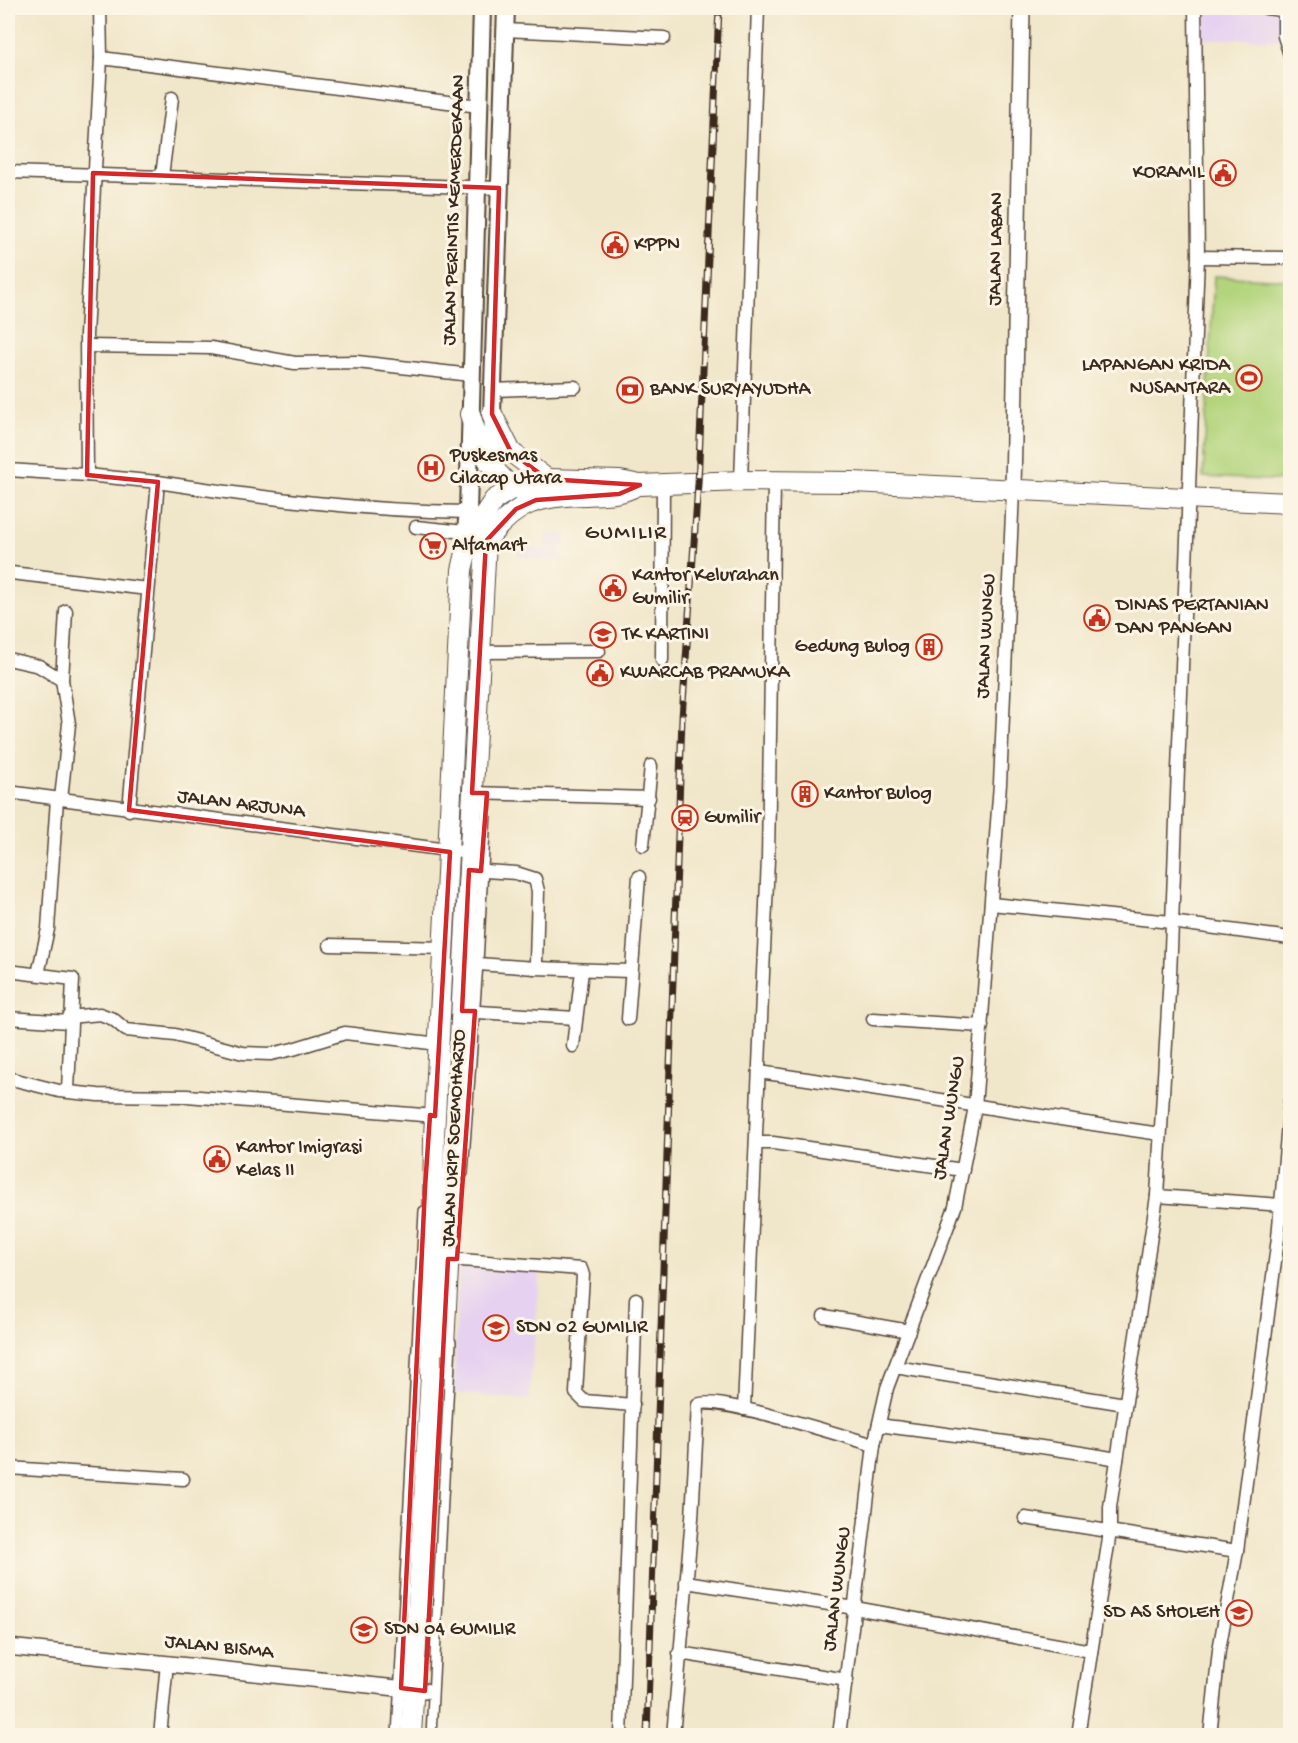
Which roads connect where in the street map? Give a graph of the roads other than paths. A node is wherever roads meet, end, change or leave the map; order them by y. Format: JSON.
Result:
{"nodes":[{"id":1,"x":100,"y":8,"type":"edge"},
{"id":2,"x":482,"y":8,"type":"edge"},
{"id":3,"x":506,"y":8,"type":"edge"},
{"id":4,"x":758,"y":8,"type":"edge"},
{"id":5,"x":1022,"y":8,"type":"edge"},
{"id":6,"x":1195,"y":8,"type":"edge"},
{"id":7,"x":1266,"y":8,"type":"edge"},
{"id":8,"x":1287,"y":11,"type":"edge"},
{"id":9,"x":506,"y":30,"type":"junction"},
{"id":10,"x":664,"y":38,"type":"dead end"},
{"id":11,"x":1290,"y":55,"type":"edge"},
{"id":12,"x":101,"y":58,"type":"junction"},
{"id":13,"x":172,"y":98,"type":"dead end"},
{"id":14,"x":478,"y":106,"type":"junction"},
{"id":15,"x":8,"y":172,"type":"edge"},
{"id":16,"x":93,"y":173,"type":"junction"},
{"id":17,"x":162,"y":176,"type":"junction"},
{"id":18,"x":475,"y":187,"type":"junction"},
{"id":19,"x":499,"y":188,"type":"junction"},
{"id":20,"x":1198,"y":257,"type":"junction"},
{"id":21,"x":1290,"y":258,"type":"edge"},
{"id":22,"x":87,"y":346,"type":"junction"},
{"id":23,"x":471,"y":375,"type":"junction"},
{"id":24,"x":575,"y":387,"type":"dead end"},
{"id":25,"x":493,"y":390,"type":"junction"},
{"id":26,"x":470,"y":414,"type":"junction"},
{"id":27,"x":492,"y":414,"type":"junction"},
{"id":28,"x":8,"y":470,"type":"edge"},
{"id":29,"x":494,"y":470,"type":"junction"},
{"id":30,"x":87,"y":475,"type":"junction"},
{"id":31,"x":741,"y":481,"type":"junction"},
{"id":32,"x":158,"y":482,"type":"junction"},
{"id":33,"x":774,"y":482,"type":"junction"},
{"id":34,"x":663,"y":485,"type":"junction"},
{"id":35,"x":549,"y":487,"type":"junction"},
{"id":36,"x":513,"y":488,"type":"junction"},
{"id":37,"x":1013,"y":491,"type":"junction"},
{"id":38,"x":1189,"y":498,"type":"junction"},
{"id":39,"x":494,"y":500,"type":"junction"},
{"id":40,"x":1290,"y":503,"type":"edge"},
{"id":41,"x":468,"y":512,"type":"junction"},
{"id":42,"x":416,"y":528,"type":"dead end"},
{"id":43,"x":465,"y":532,"type":"junction"},
{"id":44,"x":486,"y":541,"type":"junction"},
{"id":45,"x":462,"y":570,"type":"junction"},
{"id":46,"x":11,"y":573,"type":"dead end"},
{"id":47,"x":148,"y":589,"type":"junction"},
{"id":48,"x":66,"y":611,"type":"dead end"},
{"id":49,"x":599,"y":651,"type":"dead end"},
{"id":50,"x":479,"y":652,"type":"junction"},
{"id":51,"x":8,"y":659,"type":"edge"},
{"id":52,"x":662,"y":660,"type":"dead end"},
{"id":53,"x":62,"y":680,"type":"junction"},
{"id":54,"x":651,"y":766,"type":"dead end"},
{"id":55,"x":8,"y":792,"type":"edge"},
{"id":56,"x":479,"y":793,"type":"junction"},
{"id":57,"x":649,"y":798,"type":"junction"},
{"id":58,"x":59,"y":799,"type":"junction"},
{"id":59,"x":129,"y":810,"type":"junction"},
{"id":60,"x":643,"y":845,"type":"dead end"},
{"id":61,"x":447,"y":851,"type":"junction"},
{"id":62,"x":474,"y":865,"type":"junction"},
{"id":63,"x":639,"y":877,"type":"dead end"},
{"id":64,"x":991,"y":904,"type":"junction"},
{"id":65,"x":1171,"y":922,"type":"junction"},
{"id":66,"x":1290,"y":938,"type":"edge"},
{"id":67,"x":330,"y":945,"type":"dead end"},
{"id":68,"x":442,"y":948,"type":"junction"},
{"id":69,"x":471,"y":963,"type":"junction"},
{"id":70,"x":535,"y":968,"type":"junction"},
{"id":71,"x":8,"y":971,"type":"edge"},
{"id":72,"x":582,"y":971,"type":"junction"},
{"id":73,"x":630,"y":971,"type":"junction"},
{"id":74,"x":38,"y":974,"type":"junction"},
{"id":75,"x":468,"y":1011,"type":"junction"},
{"id":76,"x":8,"y":1018,"type":"edge"},
{"id":77,"x":576,"y":1018,"type":"junction"},
{"id":78,"x":69,"y":1019,"type":"junction"},
{"id":79,"x":628,"y":1019,"type":"dead end"},
{"id":80,"x":873,"y":1019,"type":"dead end"},
{"id":81,"x":982,"y":1026,"type":"junction"},
{"id":82,"x":437,"y":1043,"type":"junction"},
{"id":83,"x":573,"y":1046,"type":"dead end"},
{"id":84,"x":759,"y":1072,"type":"junction"},
{"id":85,"x":8,"y":1078,"type":"edge"},
{"id":86,"x":68,"y":1090,"type":"junction"},
{"id":87,"x":1290,"y":1101,"type":"edge"},
{"id":88,"x":975,"y":1107,"type":"junction"},
{"id":89,"x":432,"y":1115,"type":"junction"},
{"id":90,"x":1160,"y":1134,"type":"junction"},
{"id":91,"x":756,"y":1143,"type":"junction"},
{"id":92,"x":963,"y":1170,"type":"junction"},
{"id":93,"x":1157,"y":1196,"type":"junction"},
{"id":94,"x":1281,"y":1205,"type":"junction"},
{"id":95,"x":453,"y":1259,"type":"junction"},
{"id":96,"x":636,"y":1299,"type":"dead end"},
{"id":97,"x":825,"y":1316,"type":"dead end"},
{"id":98,"x":909,"y":1331,"type":"junction"},
{"id":99,"x":895,"y":1367,"type":"junction"},
{"id":100,"x":1125,"y":1404,"type":"junction"},
{"id":101,"x":633,"y":1405,"type":"junction"},
{"id":102,"x":744,"y":1409,"type":"junction"},
{"id":103,"x":879,"y":1425,"type":"junction"},
{"id":104,"x":874,"y":1445,"type":"junction"},
{"id":105,"x":1117,"y":1459,"type":"junction"},
{"id":106,"x":8,"y":1468,"type":"edge"},
{"id":107,"x":183,"y":1479,"type":"dead end"},
{"id":108,"x":1025,"y":1518,"type":"dead end"},
{"id":109,"x":1110,"y":1532,"type":"junction"},
{"id":110,"x":1237,"y":1551,"type":"junction"},
{"id":111,"x":686,"y":1582,"type":"junction"},
{"id":112,"x":855,"y":1608,"type":"junction"},
{"id":113,"x":8,"y":1647,"type":"edge"},
{"id":114,"x":1091,"y":1651,"type":"junction"},
{"id":115,"x":679,"y":1653,"type":"junction"},
{"id":116,"x":167,"y":1663,"type":"junction"},
{"id":117,"x":847,"y":1680,"type":"junction"},
{"id":118,"x":413,"y":1690,"type":"junction"},
{"id":119,"x":160,"y":1736,"type":"edge"},
{"id":120,"x":397,"y":1736,"type":"edge"},
{"id":121,"x":411,"y":1736,"type":"edge"},
{"id":122,"x":423,"y":1736,"type":"edge"},
{"id":123,"x":431,"y":1736,"type":"edge"},
{"id":124,"x":621,"y":1736,"type":"edge"},
{"id":125,"x":673,"y":1736,"type":"edge"},
{"id":126,"x":839,"y":1736,"type":"edge"},
{"id":127,"x":1078,"y":1736,"type":"edge"},
{"id":128,"x":1210,"y":1736,"type":"edge"}],
"edges":[{"from":1,"to":12,"type":"street"},
{"from":2,"to":14,"type":"main road","name":"JALAN PERINTIS KEMERDEKAAN"},
{"from":3,"to":9,"type":"main road"},
{"from":4,"to":31,"type":"street"},
{"from":5,"to":37,"type":"street","name":"JALAN LABAN"},
{"from":6,"to":20,"type":"street"},
{"from":7,"to":8,"type":"street"},
{"from":8,"to":11,"type":"street"},
{"from":9,"to":10,"type":"street"},
{"from":9,"to":19,"type":"main road"},
{"from":12,"to":14,"type":"street"},
{"from":12,"to":16,"type":"street"},
{"from":13,"to":17,"type":"street"},
{"from":14,"to":18,"type":"main road","name":"JALAN PERINTIS KEMERDEKAAN"},
{"from":15,"to":16,"type":"street"},
{"from":16,"to":17,"type":"street"},
{"from":16,"to":22,"type":"street"},
{"from":17,"to":18,"type":"street"},
{"from":18,"to":19,"type":"street"},
{"from":18,"to":23,"type":"main road","name":"JALAN PERINTIS KEMERDEKAAN"},
{"from":19,"to":25,"type":"main road"},
{"from":20,"to":21,"type":"street"},
{"from":20,"to":38,"type":"street"},
{"from":22,"to":23,"type":"street"},
{"from":22,"to":30,"type":"street"},
{"from":23,"to":26,"type":"main road","name":"JALAN PERINTIS KEMERDEKAAN"},
{"from":24,"to":25,"type":"street"},
{"from":25,"to":27,"type":"main road"},
{"from":26,"to":29,"type":"highway"},
{"from":26,"to":41,"type":"main road","name":"JALAN PERINTIS KEMERDEKAAN"},
{"from":27,"to":29,"type":"main road"},
{"from":27,"to":35,"type":"highway"},
{"from":28,"to":30,"type":"street"},
{"from":29,"to":36,"type":"highway"},
{"from":29,"to":39,"type":"main road"},
{"from":30,"to":32,"type":"street"},
{"from":31,"to":33,"type":"highway"},
{"from":31,"to":34,"type":"highway"},
{"from":32,"to":41,"type":"street"},
{"from":32,"to":47,"type":"street"},
{"from":33,"to":37,"type":"highway"},
{"from":33,"to":84,"type":"street"},
{"from":34,"to":35,"type":"highway"},
{"from":34,"to":52,"type":"street"},
{"from":35,"to":36,"type":"highway"},
{"from":35,"to":44,"type":"highway"},
{"from":36,"to":39,"type":"highway"},
{"from":37,"to":38,"type":"highway"},
{"from":37,"to":64,"type":"street","name":"JALAN WUNGU"},
{"from":38,"to":40,"type":"highway"},
{"from":38,"to":65,"type":"street"},
{"from":39,"to":44,"type":"main road"},
{"from":39,"to":45,"type":"highway","name":"JALAN URIP SOEMOHARJO"},
{"from":41,"to":43,"type":"main road","name":"JALAN PERINTIS KEMERDEKAAN"},
{"from":42,"to":43,"type":"street"},
{"from":43,"to":45,"type":"main road","name":"JALAN PERINTIS KEMERDEKAAN"},
{"from":44,"to":50,"type":"highway","name":"JALAN URIP SOEMOHARJO"},
{"from":45,"to":61,"type":"highway","name":"JALAN URIP SOEMOHARJO"},
{"from":46,"to":47,"type":"street"},
{"from":47,"to":59,"type":"street"},
{"from":48,"to":53,"type":"street"},
{"from":49,"to":50,"type":"street"},
{"from":50,"to":56,"type":"highway","name":"JALAN URIP SOEMOHARJO"},
{"from":51,"to":53,"type":"street"},
{"from":53,"to":58,"type":"street"},
{"from":54,"to":57,"type":"street"},
{"from":55,"to":58,"type":"street","name":"JALAN ARJUNA"},
{"from":56,"to":57,"type":"street"},
{"from":56,"to":62,"type":"highway","name":"JALAN URIP SOEMOHARJO"},
{"from":57,"to":60,"type":"street"},
{"from":58,"to":59,"type":"street","name":"JALAN ARJUNA"},
{"from":58,"to":74,"type":"street"},
{"from":59,"to":61,"type":"street","name":"JALAN ARJUNA"},
{"from":61,"to":62,"type":"street","name":"JALAN ARJUNA"},
{"from":61,"to":68,"type":"highway","name":"JALAN URIP SOEMOHARJO"},
{"from":62,"to":69,"type":"highway","name":"JALAN URIP SOEMOHARJO"},
{"from":62,"to":70,"type":"street","name":"JALAN ARJUNA"},
{"from":63,"to":73,"type":"street"},
{"from":64,"to":65,"type":"street"},
{"from":64,"to":81,"type":"street","name":"JALAN WUNGU"},
{"from":65,"to":66,"type":"street"},
{"from":65,"to":90,"type":"street"},
{"from":67,"to":68,"type":"street"},
{"from":68,"to":82,"type":"highway","name":"JALAN URIP SOEMOHARJO"},
{"from":69,"to":70,"type":"street"},
{"from":69,"to":75,"type":"highway","name":"JALAN URIP SOEMOHARJO"},
{"from":70,"to":72,"type":"street"},
{"from":71,"to":74,"type":"street"},
{"from":72,"to":73,"type":"street"},
{"from":72,"to":77,"type":"street"},
{"from":73,"to":79,"type":"street"},
{"from":74,"to":78,"type":"street"},
{"from":75,"to":77,"type":"street"},
{"from":75,"to":95,"type":"highway","name":"JALAN URIP SOEMOHARJO"},
{"from":76,"to":78,"type":"street"},
{"from":77,"to":83,"type":"street"},
{"from":78,"to":82,"type":"street"},
{"from":78,"to":86,"type":"street"},
{"from":80,"to":81,"type":"street"},
{"from":81,"to":88,"type":"street","name":"JALAN WUNGU"},
{"from":82,"to":89,"type":"highway","name":"JALAN URIP SOEMOHARJO"},
{"from":84,"to":88,"type":"street"},
{"from":84,"to":91,"type":"street"},
{"from":85,"to":86,"type":"street"},
{"from":86,"to":89,"type":"street"},
{"from":87,"to":94,"type":"street"},
{"from":88,"to":90,"type":"street"},
{"from":88,"to":92,"type":"street","name":"JALAN WUNGU"},
{"from":89,"to":118,"type":"highway","name":"JALAN URIP SOEMOHARJO"},
{"from":90,"to":93,"type":"street"},
{"from":91,"to":92,"type":"street"},
{"from":91,"to":102,"type":"street"},
{"from":92,"to":98,"type":"street","name":"JALAN WUNGU"},
{"from":93,"to":94,"type":"street"},
{"from":93,"to":100,"type":"street"},
{"from":94,"to":110,"type":"street"},
{"from":95,"to":101,"type":"street"},
{"from":95,"to":118,"type":"highway","name":"JALAN URIP SOEMOHARJO"},
{"from":95,"to":123,"type":"street"},
{"from":96,"to":101,"type":"street"},
{"from":97,"to":98,"type":"street"},
{"from":98,"to":99,"type":"street","name":"JALAN WUNGU"},
{"from":99,"to":100,"type":"street"},
{"from":99,"to":103,"type":"street","name":"JALAN WUNGU"},
{"from":100,"to":105,"type":"street"},
{"from":101,"to":124,"type":"street"},
{"from":102,"to":104,"type":"street"},
{"from":102,"to":111,"type":"street"},
{"from":103,"to":104,"type":"street","name":"JALAN WUNGU"},
{"from":103,"to":105,"type":"street"},
{"from":104,"to":112,"type":"street","name":"JALAN WUNGU"},
{"from":105,"to":109,"type":"street"},
{"from":106,"to":107,"type":"street"},
{"from":108,"to":109,"type":"street"},
{"from":109,"to":110,"type":"street"},
{"from":109,"to":114,"type":"street"},
{"from":110,"to":128,"type":"street"},
{"from":111,"to":112,"type":"street"},
{"from":111,"to":115,"type":"street"},
{"from":112,"to":114,"type":"street"},
{"from":112,"to":117,"type":"street","name":"JALAN WUNGU"},
{"from":113,"to":116,"type":"street","name":"JALAN BISMA"},
{"from":114,"to":127,"type":"street"},
{"from":115,"to":117,"type":"street"},
{"from":115,"to":125,"type":"street"},
{"from":116,"to":118,"type":"street","name":"JALAN BISMA"},
{"from":116,"to":119,"type":"street"},
{"from":117,"to":126,"type":"street","name":"JALAN WUNGU"},
{"from":118,"to":120,"type":"street"},
{"from":118,"to":121,"type":"highway","name":"JALAN URIP SOEMOHARJO"},
{"from":118,"to":122,"type":"highway","name":"JALAN URIP SOEMOHARJO"}]}
